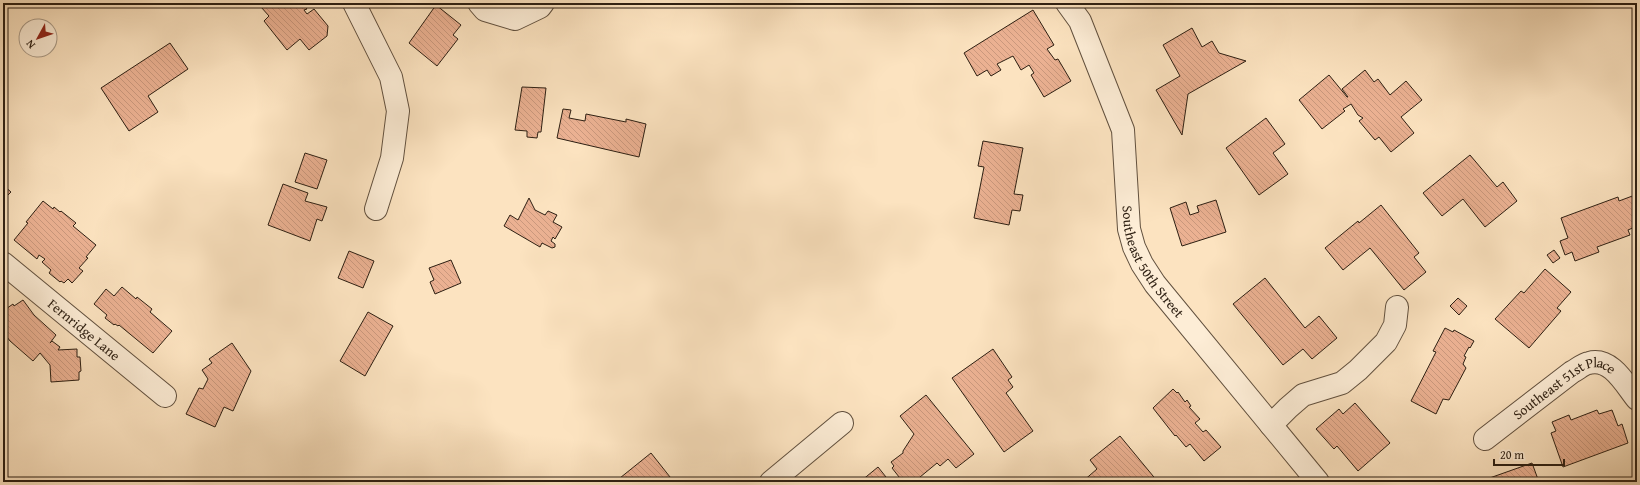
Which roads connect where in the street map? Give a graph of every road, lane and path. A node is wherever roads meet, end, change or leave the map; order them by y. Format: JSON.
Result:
{"nodes":[{"id":1,"x":354,"y":3,"type":"edge"},
{"id":2,"x":479,"y":3,"type":"edge"},
{"id":3,"x":543,"y":3,"type":"edge"},
{"id":4,"x":1067,"y":3,"type":"edge"},
{"id":5,"x":376,"y":209,"type":"dead end"},
{"id":6,"x":3,"y":263,"type":"edge"},
{"id":7,"x":1397,"y":307,"type":"dead end"},
{"id":8,"x":165,"y":396,"type":"dead end"},
{"id":9,"x":1637,"y":399,"type":"edge"},
{"id":10,"x":842,"y":423,"type":"dead end"},
{"id":11,"x":1271,"y":425,"type":"junction"},
{"id":12,"x":1485,"y":439,"type":"dead end"},
{"id":13,"x":771,"y":482,"type":"edge"},
{"id":14,"x":1318,"y":482,"type":"edge"}],
"edges":[{"from":1,"to":5,"type":"street"},
{"from":2,"to":3,"type":"street"},
{"from":4,"to":11,"type":"street","name":"Southeast 50th Street"},
{"from":6,"to":8,"type":"street","name":"Fernridge Lane"},
{"from":7,"to":11,"type":"street"},
{"from":9,"to":12,"type":"street","name":"Southeast 51st Place"},
{"from":10,"to":13,"type":"street"},
{"from":11,"to":14,"type":"street","name":"Southeast 50th Street"}]}
